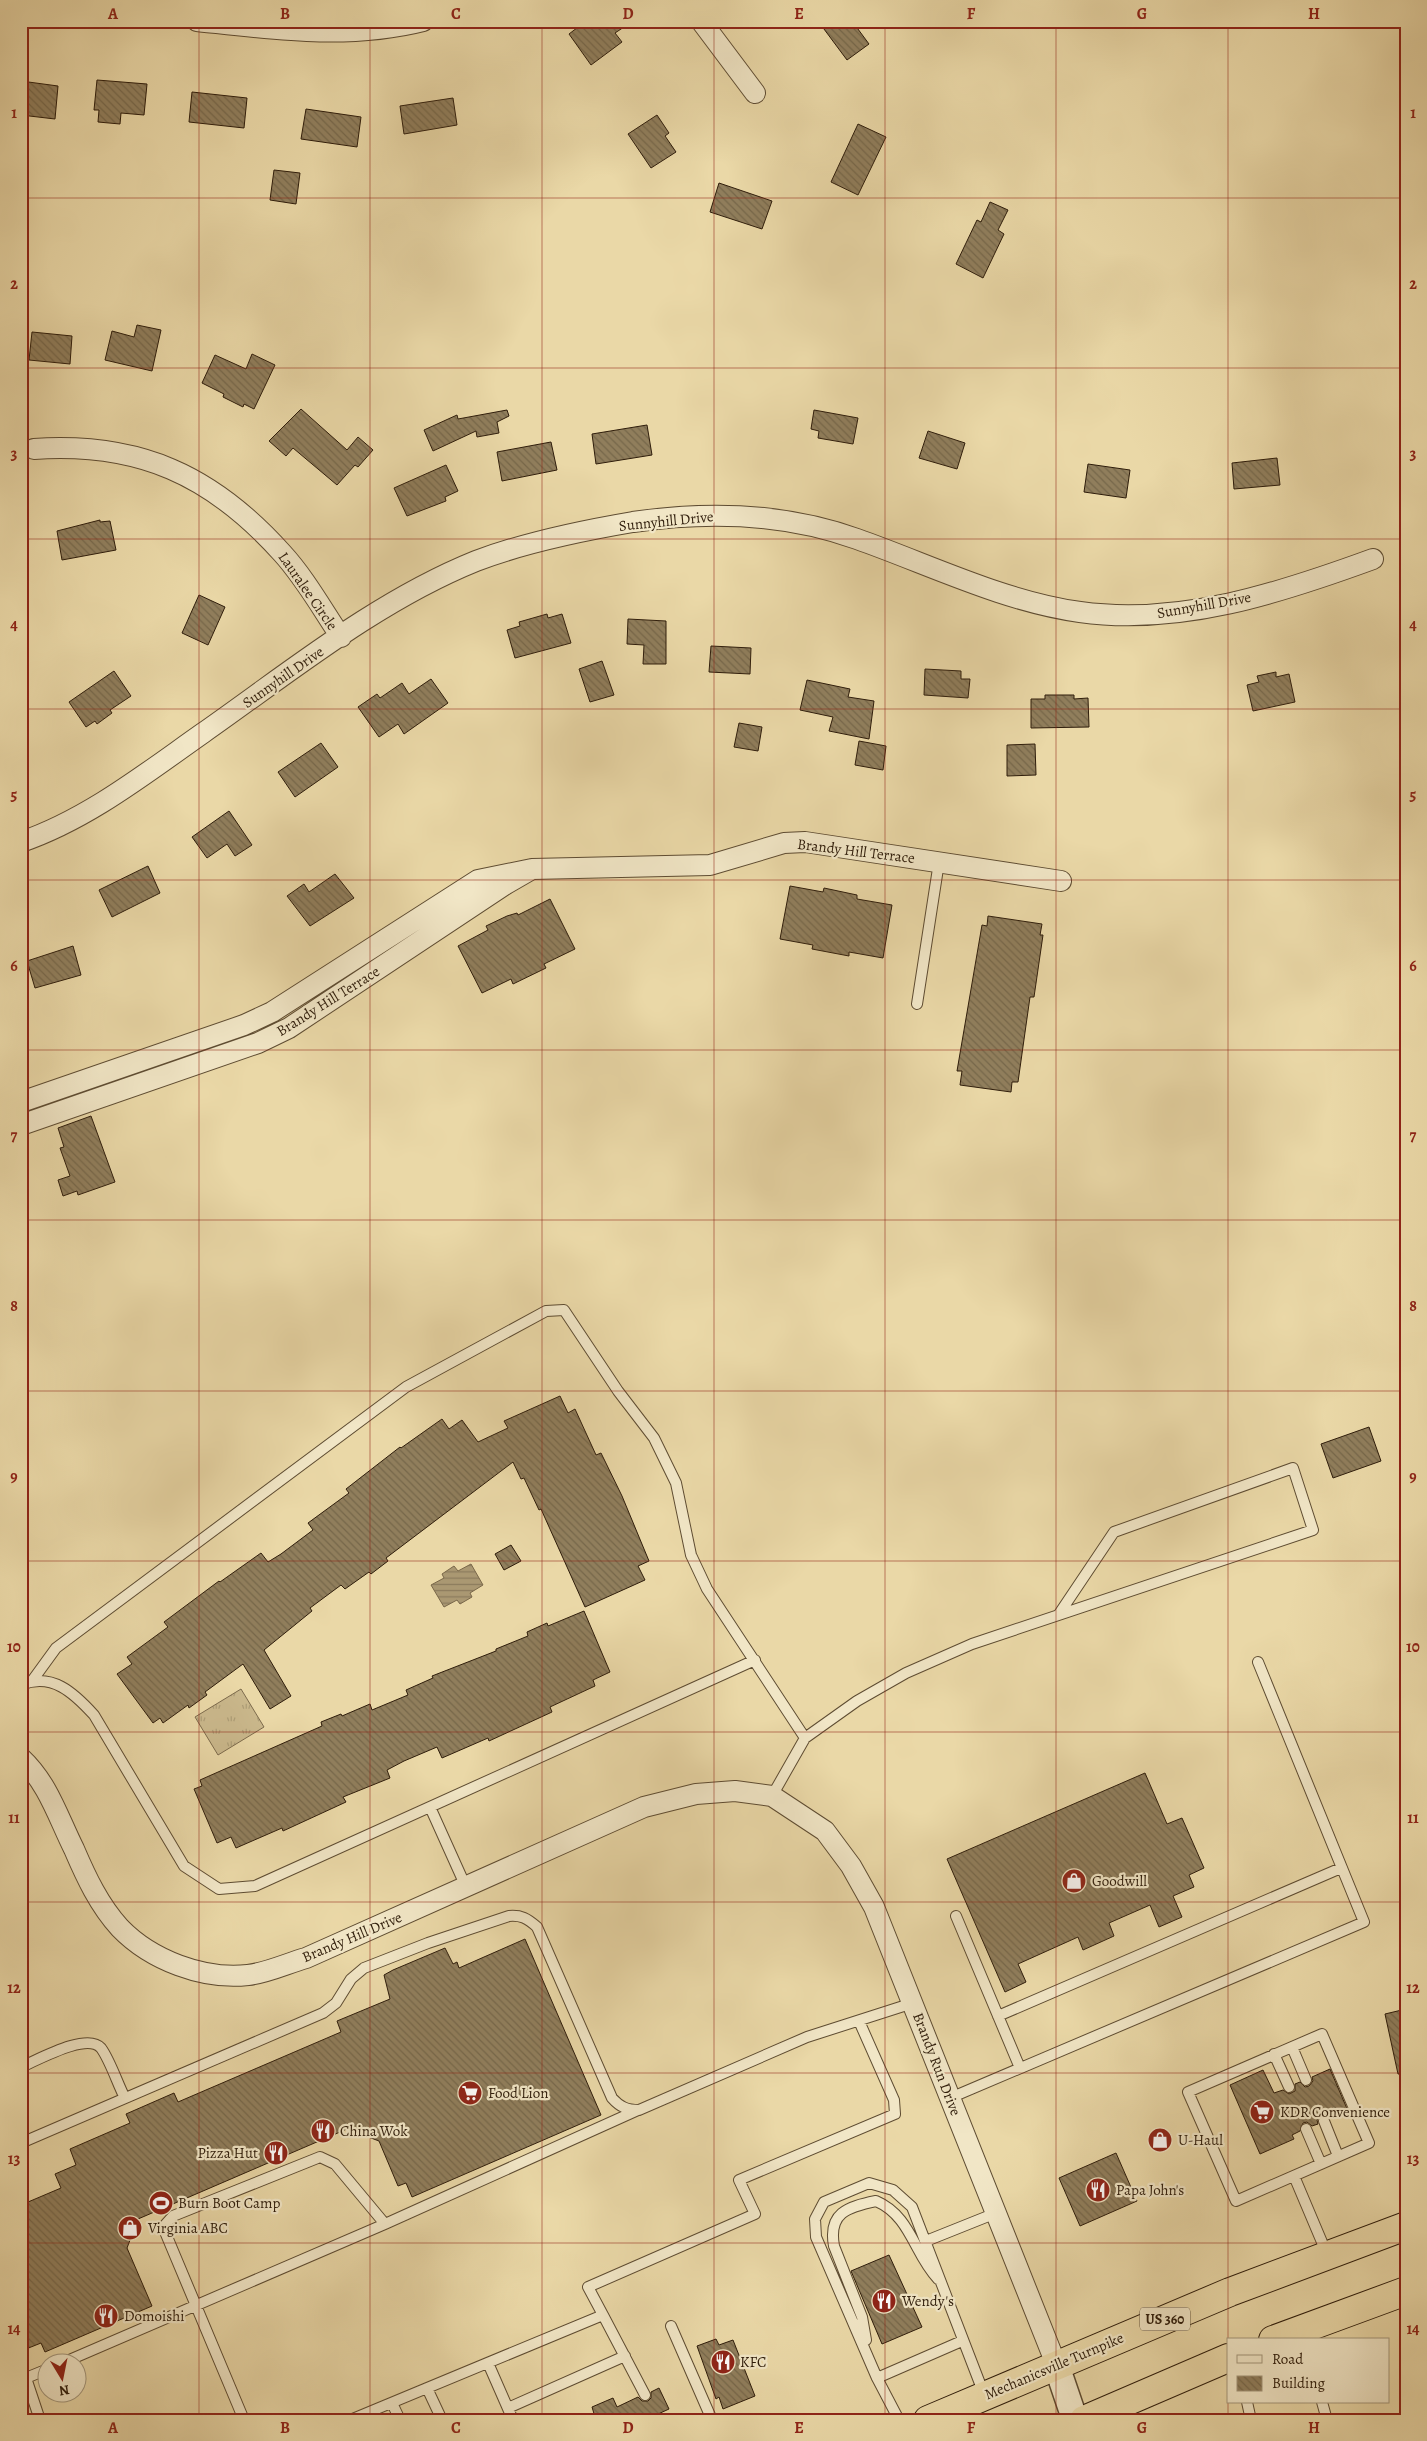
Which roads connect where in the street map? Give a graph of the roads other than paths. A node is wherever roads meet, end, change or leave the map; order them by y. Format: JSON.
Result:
{"nodes":[{"id":1,"x":197,"y":21,"type":"edge"},
{"id":2,"x":423,"y":21,"type":"edge"},
{"id":3,"x":701,"y":21,"type":"edge"},
{"id":4,"x":755,"y":93,"type":"dead end"},
{"id":5,"x":34,"y":449,"type":"dead end"},
{"id":6,"x":1373,"y":559,"type":"dead end"},
{"id":7,"x":341,"y":637,"type":"junction"},
{"id":8,"x":21,"y":842,"type":"edge"},
{"id":9,"x":939,"y":862,"type":"junction"},
{"id":10,"x":532,"y":869,"type":"junction"},
{"id":11,"x":1061,"y":881,"type":"dead end"},
{"id":12,"x":917,"y":1004,"type":"dead end"},
{"id":13,"x":21,"y":1102,"type":"edge"},
{"id":14,"x":21,"y":1126,"type":"edge"},
{"id":15,"x":1059,"y":1614,"type":"junction"},
{"id":16,"x":755,"y":1660,"type":"junction"},
{"id":17,"x":1258,"y":1662,"type":"dead end"},
{"id":18,"x":32,"y":1681,"type":"junction"},
{"id":19,"x":21,"y":1686,"type":"edge"},
{"id":20,"x":806,"y":1738,"type":"junction"},
{"id":21,"x":21,"y":1758,"type":"edge"},
{"id":22,"x":772,"y":1796,"type":"junction"},
{"id":23,"x":430,"y":1807,"type":"junction"},
{"id":24,"x":1341,"y":1868,"type":"junction"},
{"id":25,"x":466,"y":1887,"type":"junction"},
{"id":26,"x":956,"y":1916,"type":"dead end"},
{"id":27,"x":913,"y":2003,"type":"junction"},
{"id":28,"x":998,"y":2016,"type":"junction"},
{"id":29,"x":859,"y":2021,"type":"junction"},
{"id":30,"x":1292,"y":2047,"type":"junction"},
{"id":31,"x":1274,"y":2054,"type":"junction"},
{"id":32,"x":21,"y":2067,"type":"edge"},
{"id":33,"x":1020,"y":2068,"type":"junction"},
{"id":34,"x":1306,"y":2080,"type":"dead end"},
{"id":35,"x":1289,"y":2087,"type":"dead end"},
{"id":36,"x":125,"y":2098,"type":"junction"},
{"id":37,"x":950,"y":2098,"type":"junction"},
{"id":38,"x":639,"y":2110,"type":"junction"},
{"id":39,"x":1324,"y":2121,"type":"dead end"},
{"id":40,"x":1306,"y":2129,"type":"dead end"},
{"id":41,"x":21,"y":2143,"type":"edge"},
{"id":42,"x":1338,"y":2156,"type":"junction"},
{"id":43,"x":1321,"y":2164,"type":"junction"},
{"id":44,"x":1294,"y":2176,"type":"junction"},
{"id":45,"x":996,"y":2213,"type":"junction"},
{"id":46,"x":385,"y":2224,"type":"junction"},
{"id":47,"x":1406,"y":2226,"type":"edge"},
{"id":48,"x":926,"y":2241,"type":"junction"},
{"id":49,"x":1327,"y":2254,"type":"junction"},
{"id":50,"x":942,"y":2284,"type":"junction"},
{"id":51,"x":1406,"y":2290,"type":"edge"},
{"id":52,"x":195,"y":2304,"type":"junction"},
{"id":53,"x":603,"y":2315,"type":"junction"},
{"id":54,"x":671,"y":2326,"type":"dead end"},
{"id":55,"x":1306,"y":2333,"type":"edge"},
{"id":56,"x":1282,"y":2338,"type":"edge"},
{"id":57,"x":962,"y":2341,"type":"junction"},
{"id":58,"x":82,"y":2354,"type":"edge"},
{"id":59,"x":869,"y":2355,"type":"junction"},
{"id":60,"x":625,"y":2356,"type":"junction"},
{"id":61,"x":1227,"y":2358,"type":"edge"},
{"id":62,"x":488,"y":2363,"type":"junction"},
{"id":63,"x":1056,"y":2364,"type":"junction"},
{"id":64,"x":38,"y":2373,"type":"edge"},
{"id":65,"x":877,"y":2378,"type":"junction"},
{"id":66,"x":23,"y":2379,"type":"edge"},
{"id":67,"x":427,"y":2388,"type":"junction"},
{"id":68,"x":645,"y":2394,"type":"dead end"},
{"id":69,"x":985,"y":2395,"type":"junction"},
{"id":70,"x":392,"y":2403,"type":"junction"},
{"id":71,"x":1247,"y":2404,"type":"edge"},
{"id":72,"x":1323,"y":2404,"type":"edge"},
{"id":73,"x":508,"y":2408,"type":"junction"},
{"id":74,"x":40,"y":2420,"type":"edge"},
{"id":75,"x":244,"y":2420,"type":"edge"},
{"id":76,"x":350,"y":2420,"type":"edge"},
{"id":77,"x":400,"y":2420,"type":"edge"},
{"id":78,"x":442,"y":2420,"type":"edge"},
{"id":79,"x":513,"y":2420,"type":"edge"},
{"id":80,"x":712,"y":2420,"type":"edge"},
{"id":81,"x":900,"y":2420,"type":"edge"},
{"id":82,"x":928,"y":2420,"type":"edge"},
{"id":83,"x":1075,"y":2420,"type":"edge"},
{"id":84,"x":1084,"y":2420,"type":"edge"},
{"id":85,"x":1251,"y":2420,"type":"edge"},
{"id":86,"x":1327,"y":2420,"type":"edge"}],
"edges":[{"from":1,"to":2,"type":"street"},
{"from":3,"to":4,"type":"street"},
{"from":5,"to":7,"type":"street","name":"Lauralee Circle"},
{"from":6,"to":7,"type":"street","name":"Sunnyhill Drive"},
{"from":7,"to":8,"type":"street","name":"Sunnyhill Drive"},
{"from":9,"to":10,"type":"street","name":"Brandy Hill Terrace"},
{"from":9,"to":11,"type":"street","name":"Brandy Hill Terrace"},
{"from":9,"to":12,"type":"lane"},
{"from":10,"to":13,"type":"street","name":"Brandy Hill Terrace"},
{"from":10,"to":14,"type":"street","name":"Brandy Hill Terrace"},
{"from":15,"to":15,"type":"lane"},
{"from":15,"to":20,"type":"lane"},
{"from":16,"to":18,"type":"lane"},
{"from":16,"to":20,"type":"lane"},
{"from":16,"to":23,"type":"lane"},
{"from":17,"to":24,"type":"lane"},
{"from":18,"to":19,"type":"lane"},
{"from":18,"to":23,"type":"lane"},
{"from":20,"to":22,"type":"lane"},
{"from":21,"to":25,"type":"street","name":"Brandy Hill Drive"},
{"from":22,"to":25,"type":"street","name":"Brandy Hill Drive"},
{"from":22,"to":27,"type":"street","name":"Brandy Run Drive"},
{"from":23,"to":25,"type":"lane"},
{"from":24,"to":28,"type":"lane"},
{"from":24,"to":33,"type":"lane"},
{"from":26,"to":28,"type":"lane"},
{"from":27,"to":29,"type":"lane"},
{"from":27,"to":37,"type":"street","name":"Brandy Run Drive"},
{"from":28,"to":33,"type":"lane"},
{"from":29,"to":38,"type":"lane"},
{"from":29,"to":53,"type":"lane"},
{"from":30,"to":31,"type":"lane"},
{"from":30,"to":34,"type":"lane"},
{"from":30,"to":42,"type":"lane"},
{"from":31,"to":35,"type":"lane"},
{"from":31,"to":44,"type":"lane"},
{"from":32,"to":36,"type":"lane"},
{"from":33,"to":37,"type":"lane"},
{"from":36,"to":38,"type":"lane"},
{"from":36,"to":41,"type":"lane"},
{"from":37,"to":45,"type":"street","name":"Brandy Run Drive"},
{"from":38,"to":46,"type":"lane"},
{"from":39,"to":42,"type":"lane"},
{"from":40,"to":43,"type":"lane"},
{"from":42,"to":43,"type":"lane"},
{"from":43,"to":44,"type":"lane"},
{"from":44,"to":49,"type":"lane"},
{"from":45,"to":48,"type":"lane"},
{"from":45,"to":63,"type":"street","name":"Brandy Run Drive"},
{"from":46,"to":52,"type":"lane"},
{"from":46,"to":52,"type":"lane"},
{"from":47,"to":49,"type":"highway","name":"Mechanicsville Turnpike","number":"US 360"},
{"from":48,"to":50,"type":"lane"},
{"from":48,"to":59,"type":"lane"},
{"from":49,"to":63,"type":"highway","name":"Mechanicsville Turnpike","number":"US 360"},
{"from":50,"to":57,"type":"lane"},
{"from":50,"to":59,"type":"lane"},
{"from":51,"to":55,"type":"highway"},
{"from":52,"to":58,"type":"lane"},
{"from":52,"to":75,"type":"lane"},
{"from":53,"to":60,"type":"lane"},
{"from":53,"to":62,"type":"lane"},
{"from":54,"to":80,"type":"lane"},
{"from":55,"to":56,"type":"highway"},
{"from":57,"to":65,"type":"lane"},
{"from":57,"to":69,"type":"lane"},
{"from":59,"to":65,"type":"lane"},
{"from":60,"to":68,"type":"lane"},
{"from":60,"to":73,"type":"lane"},
{"from":61,"to":84,"type":"highway"},
{"from":62,"to":67,"type":"lane"},
{"from":62,"to":73,"type":"lane"},
{"from":63,"to":69,"type":"highway","name":"Mechanicsville Turnpike","number":"US 360"},
{"from":63,"to":83,"type":"street"},
{"from":64,"to":66,"type":"lane"},
{"from":65,"to":81,"type":"lane"},
{"from":66,"to":74,"type":"lane"},
{"from":67,"to":70,"type":"lane"},
{"from":67,"to":78,"type":"lane"},
{"from":69,"to":82,"type":"highway","name":"Mechanicsville Turnpike","number":"US 360"},
{"from":70,"to":76,"type":"lane"},
{"from":70,"to":77,"type":"lane"},
{"from":71,"to":85,"type":"lane"},
{"from":72,"to":86,"type":"lane"},
{"from":73,"to":79,"type":"lane"}]}
